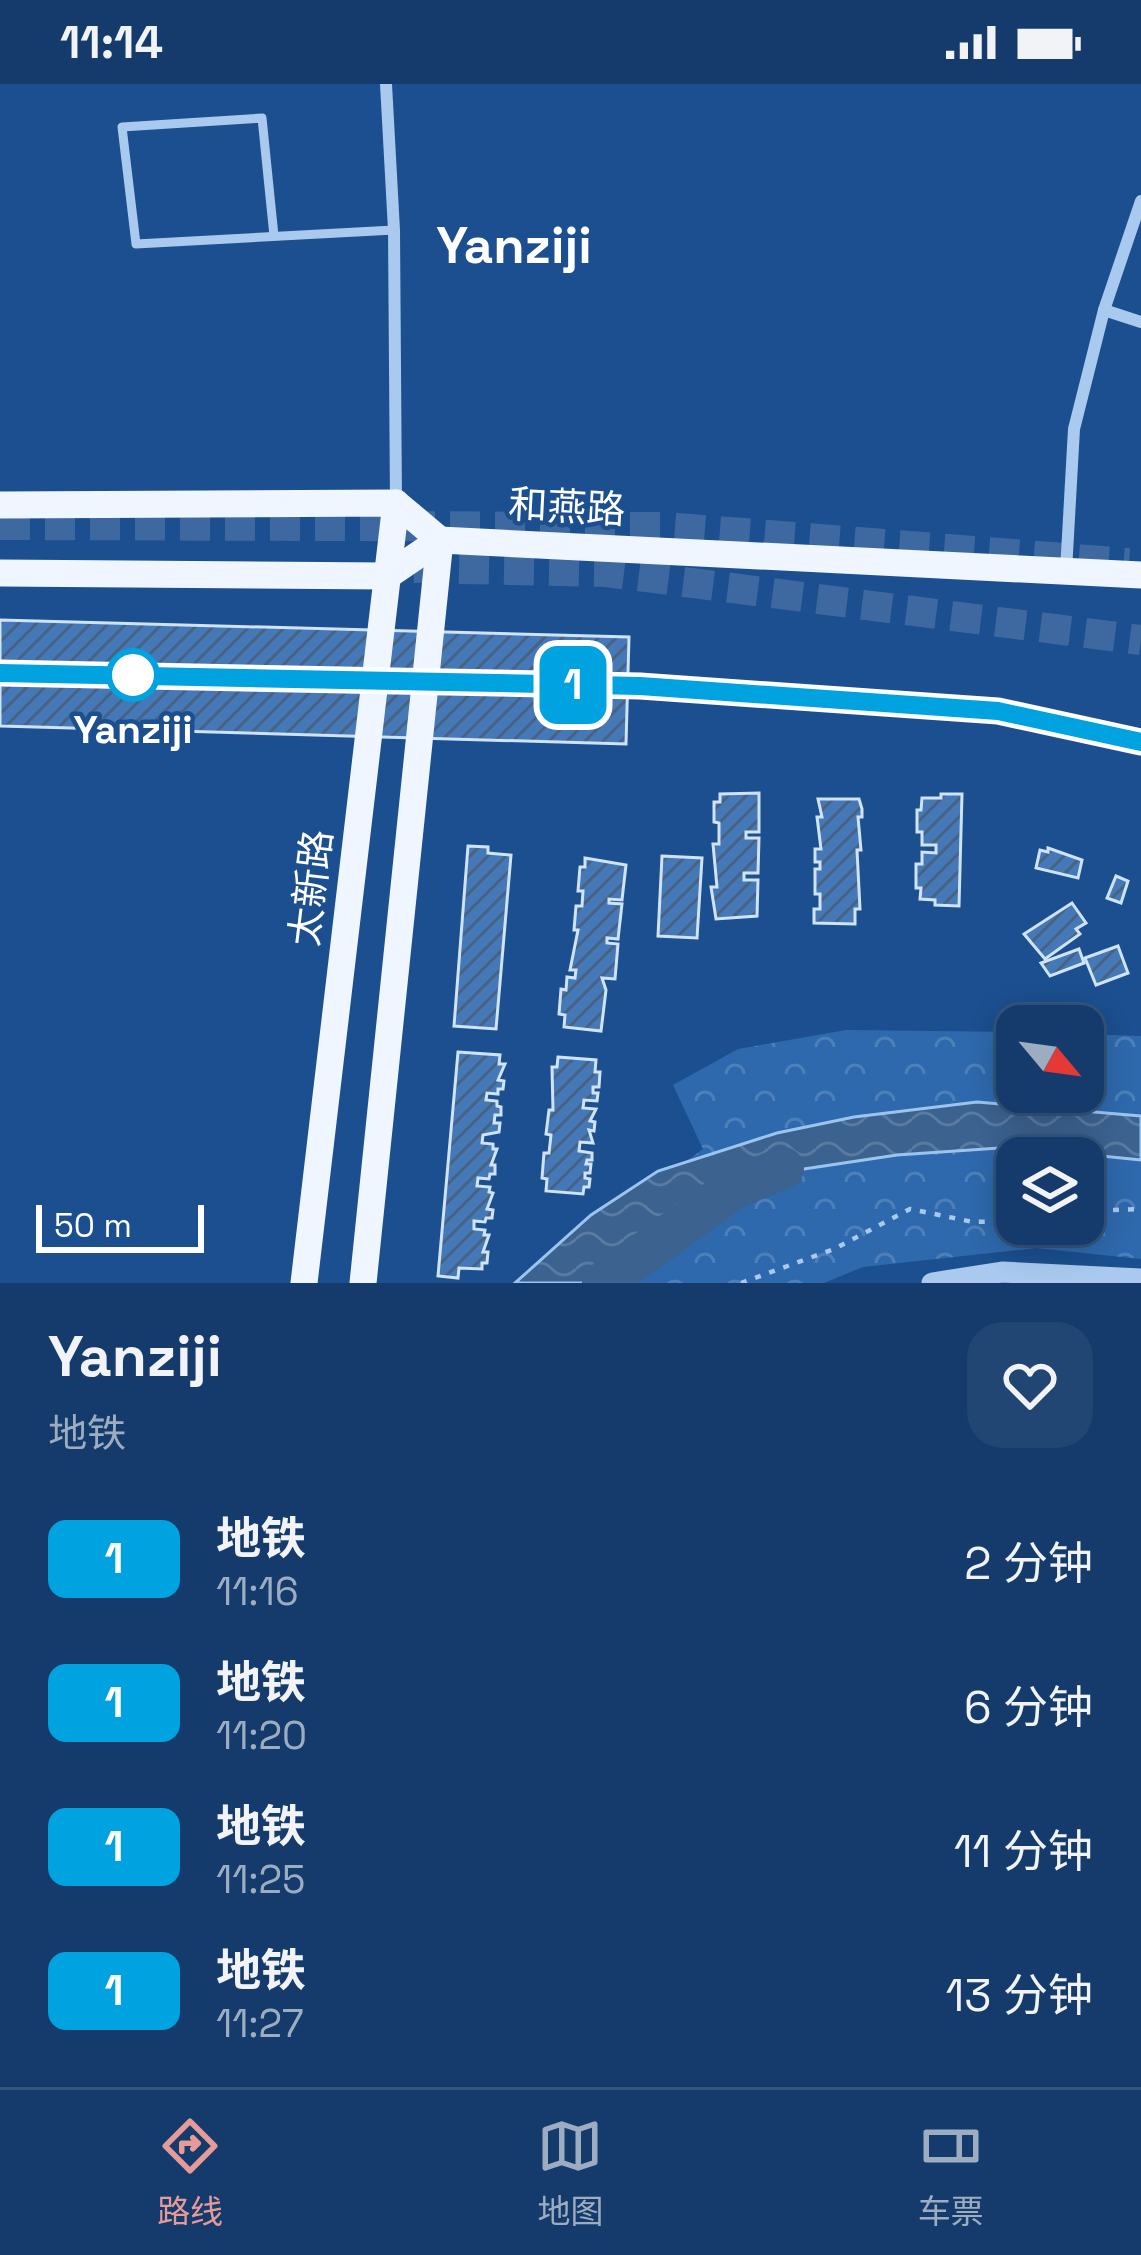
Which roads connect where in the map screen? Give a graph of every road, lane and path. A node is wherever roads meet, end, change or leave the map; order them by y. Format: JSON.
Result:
{"nodes":[{"id":1,"x":386,"y":84,"type":"edge"},
{"id":2,"x":1141,"y":201,"type":"edge"},
{"id":3,"x":394,"y":230,"type":"junction"},
{"id":4,"x":274,"y":236,"type":"junction"},
{"id":5,"x":1104,"y":310,"type":"junction"},
{"id":6,"x":1141,"y":322,"type":"edge"},
{"id":7,"x":396,"y":503,"type":"junction"},
{"id":8,"x":0,"y":505,"type":"edge"},
{"id":9,"x":440,"y":540,"type":"junction"},
{"id":10,"x":1066,"y":571,"type":"junction"},
{"id":11,"x":0,"y":573,"type":"edge"},
{"id":12,"x":1141,"y":575,"type":"edge"},
{"id":13,"x":387,"y":576,"type":"junction"},
{"id":14,"x":1141,"y":1209,"type":"edge"},
{"id":15,"x":1104,"y":1210,"type":"edge"},
{"id":16,"x":996,"y":1221,"type":"edge"},
{"id":17,"x":1141,"y":1279,"type":"edge"},
{"id":18,"x":304,"y":1283,"type":"edge"},
{"id":19,"x":363,"y":1283,"type":"edge"},
{"id":20,"x":741,"y":1283,"type":"edge"},
{"id":21,"x":932,"y":1283,"type":"edge"}],
"edges":[{"from":1,"to":3,"type":"street"},
{"from":2,"to":5,"type":"street"},
{"from":3,"to":4,"type":"lane"},
{"from":3,"to":7,"type":"street"},
{"from":4,"to":4,"type":"lane"},
{"from":5,"to":6,"type":"street"},
{"from":5,"to":10,"type":"street"},
{"from":7,"to":8,"type":"main road"},
{"from":7,"to":9,"type":"main road"},
{"from":7,"to":13,"type":"main road","name":"太新路"},
{"from":9,"to":10,"type":"main road","name":"和燕路"},
{"from":9,"to":13,"type":"main road"},
{"from":9,"to":19,"type":"main road"},
{"from":10,"to":12,"type":"main road","name":"和燕路"},
{"from":11,"to":13,"type":"main road"},
{"from":13,"to":18,"type":"main road","name":"太新路"},
{"from":14,"to":15,"type":"path"},
{"from":16,"to":20,"type":"path"},
{"from":17,"to":21,"type":"street"}]}
